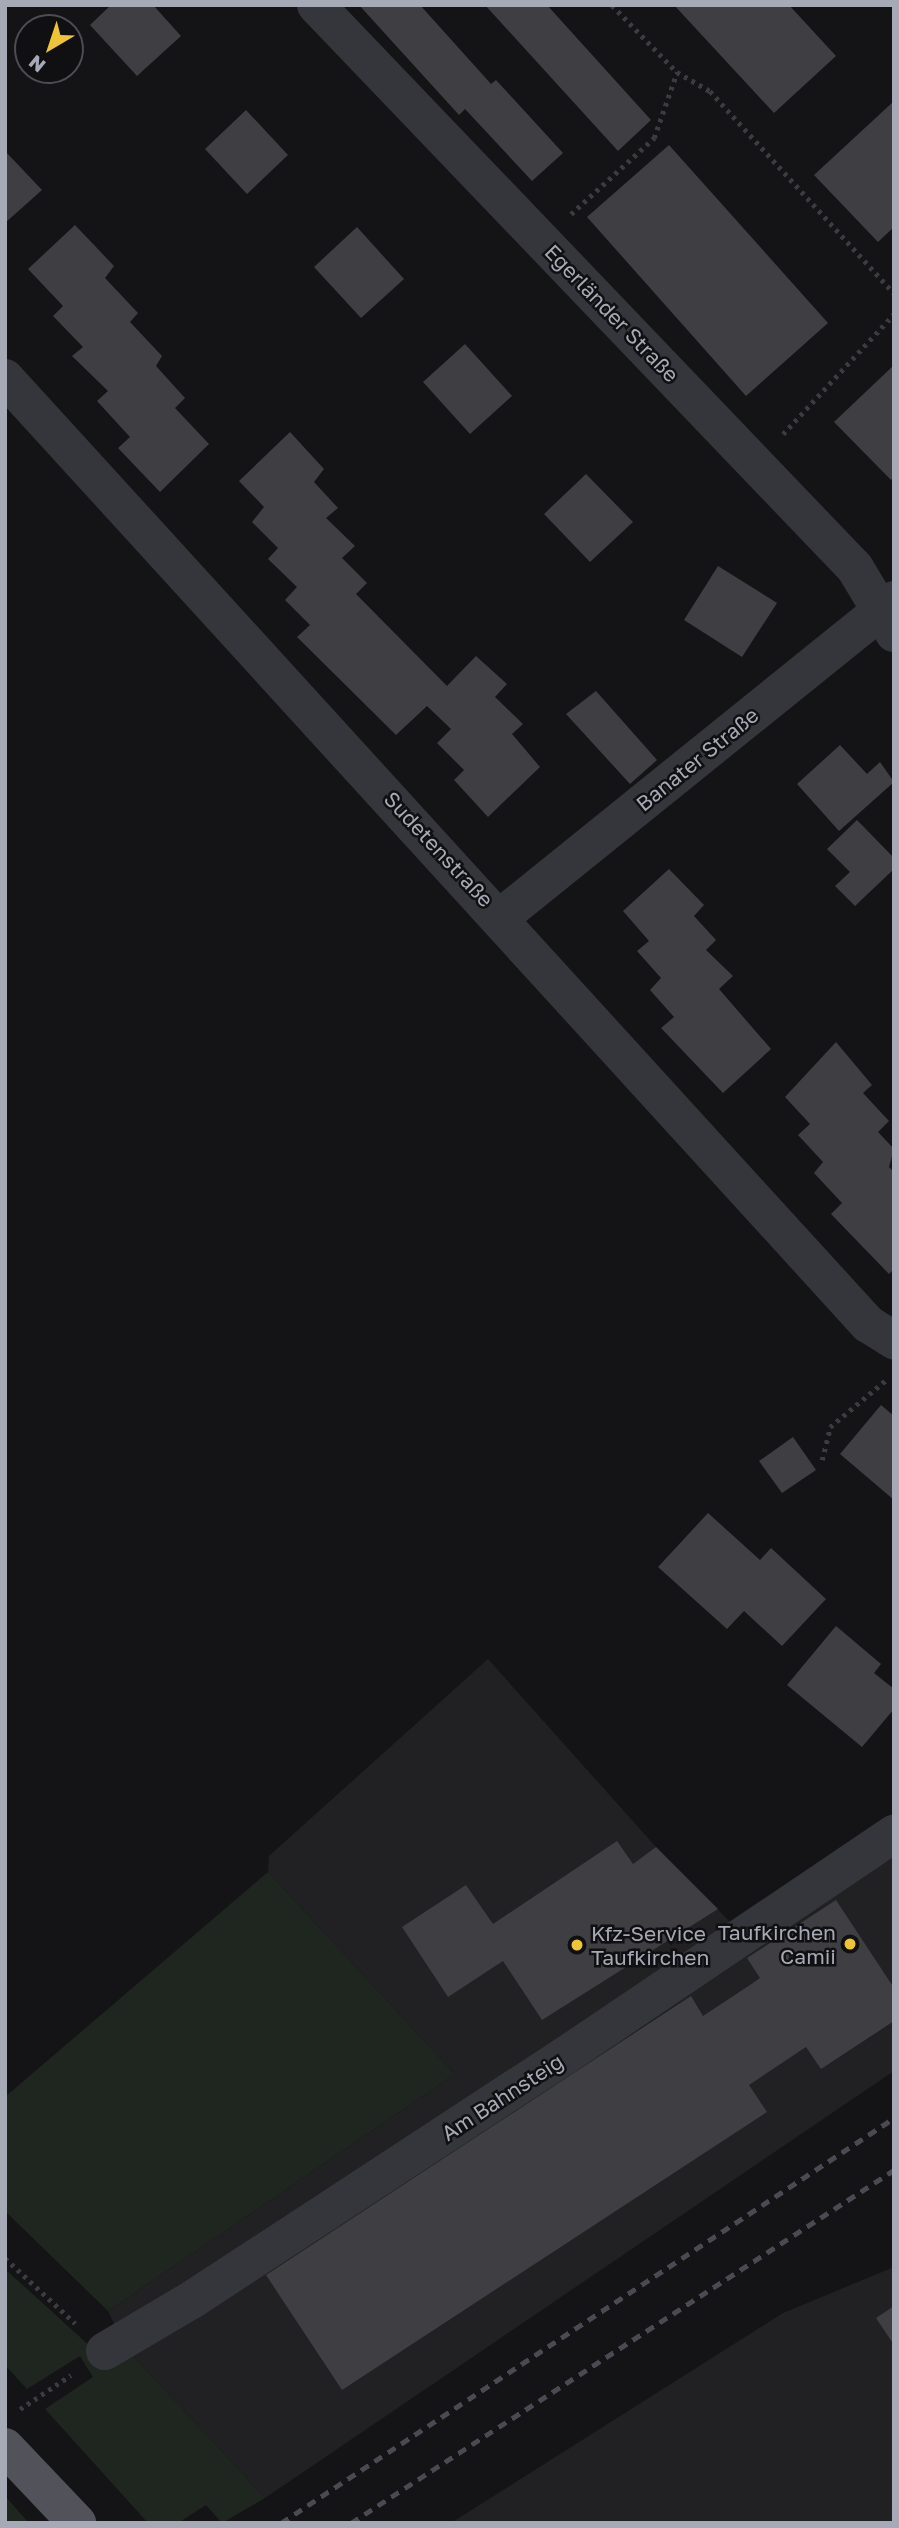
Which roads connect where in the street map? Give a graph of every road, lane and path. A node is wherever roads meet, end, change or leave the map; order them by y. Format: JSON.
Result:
{"nodes":[{"id":1,"x":316,"y":5,"type":"edge"},
{"id":2,"x":612,"y":5,"type":"edge"},
{"id":3,"x":677,"y":72,"type":"junction"},
{"id":4,"x":542,"y":240,"type":"junction"},
{"id":5,"x":894,"y":293,"type":"edge"},
{"id":6,"x":894,"y":314,"type":"edge"},
{"id":7,"x":5,"y":378,"type":"edge"},
{"id":8,"x":756,"y":463,"type":"junction"},
{"id":9,"x":889,"y":615,"type":"edge"},
{"id":10,"x":501,"y":917,"type":"junction"},
{"id":11,"x":883,"y":1347,"type":"edge"},
{"id":12,"x":822,"y":1460,"type":"dead end"},
{"id":13,"x":894,"y":1834,"type":"edge"},
{"id":14,"x":5,"y":2258,"type":"edge"},
{"id":15,"x":105,"y":2351,"type":"joint"},
{"id":16,"x":73,"y":2374,"type":"dead end"},
{"id":17,"x":11,"y":2429,"type":"edge"},
{"id":18,"x":77,"y":2523,"type":"edge"}],
"edges":[{"from":1,"to":4,"type":"street","name":"Egerländer Straße"},
{"from":2,"to":3,"type":"path"},
{"from":3,"to":4,"type":"path"},
{"from":3,"to":5,"type":"path"},
{"from":4,"to":8,"type":"street","name":"Egerländer Straße"},
{"from":6,"to":8,"type":"path"},
{"from":7,"to":10,"type":"street","name":"Sudetenstraße"},
{"from":8,"to":9,"type":"street","name":"Egerländer Straße"},
{"from":9,"to":10,"type":"street","name":"Banater Straße"},
{"from":10,"to":11,"type":"street","name":"Sudetenstraße"},
{"from":11,"to":12,"type":"path"},
{"from":13,"to":15,"type":"street","name":"Am Bahnsteig"},
{"from":14,"to":15,"type":"path"},
{"from":16,"to":17,"type":"path"},
{"from":17,"to":18,"type":"main road"}]}
